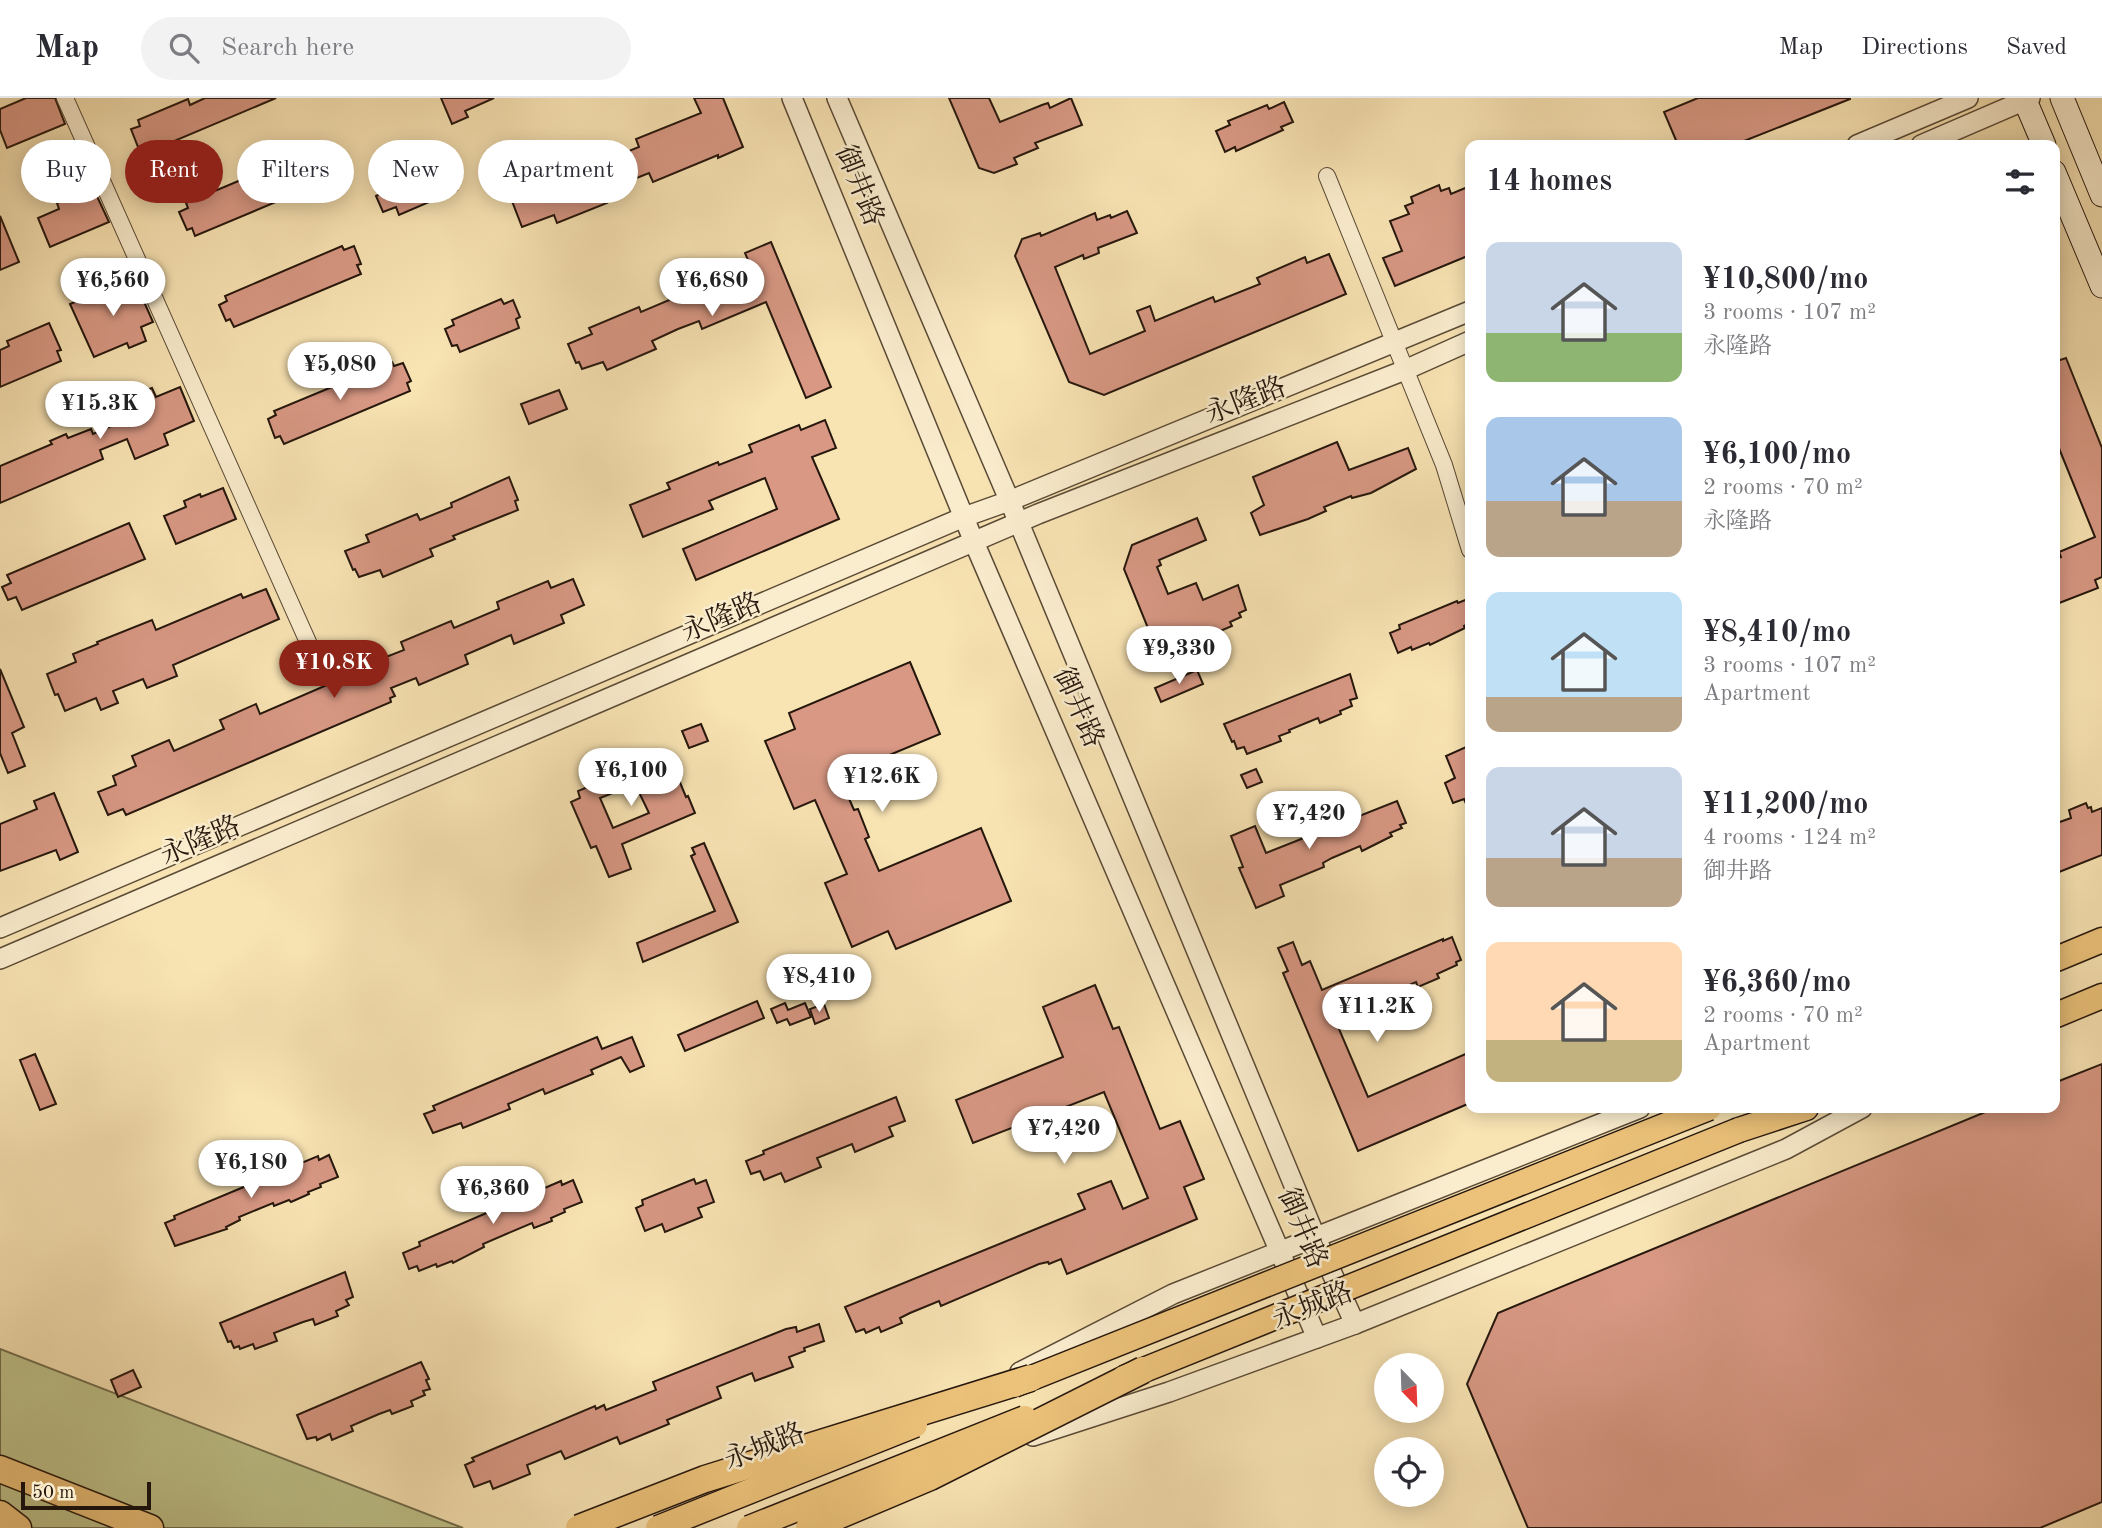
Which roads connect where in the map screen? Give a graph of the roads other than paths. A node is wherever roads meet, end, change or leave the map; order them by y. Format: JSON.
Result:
{"nodes":[{"id":1,"x":65,"y":98,"type":"edge"},
{"id":2,"x":792,"y":98,"type":"edge"},
{"id":3,"x":836,"y":98,"type":"edge"},
{"id":4,"x":1968,"y":98,"type":"edge"},
{"id":5,"x":2062,"y":98,"type":"edge"},
{"id":6,"x":2026,"y":99,"type":"edge"},
{"id":7,"x":1869,"y":140,"type":"edge"},
{"id":8,"x":1932,"y":140,"type":"edge"},
{"id":9,"x":2041,"y":140,"type":"edge"},
{"id":10,"x":1327,"y":176,"type":"dead end"},
{"id":11,"x":2060,"y":186,"type":"edge"},
{"id":12,"x":2102,"y":195,"type":"edge"},
{"id":13,"x":2102,"y":286,"type":"edge"},
{"id":14,"x":1465,"y":313,"type":"edge"},
{"id":15,"x":1394,"y":343,"type":"junction"},
{"id":16,"x":1465,"y":343,"type":"edge"},
{"id":17,"x":1405,"y":370,"type":"junction"},
{"id":18,"x":1009,"y":501,"type":"junction"},
{"id":19,"x":964,"y":517,"type":"junction"},
{"id":20,"x":1019,"y":523,"type":"junction"},
{"id":21,"x":1465,"y":533,"type":"edge"},
{"id":22,"x":974,"y":542,"type":"junction"},
{"id":23,"x":312,"y":651,"type":"dead end"},
{"id":24,"x":0,"y":928,"type":"edge"},
{"id":25,"x":2102,"y":940,"type":"edge"},
{"id":26,"x":2060,"y":958,"type":"edge"},
{"id":27,"x":0,"y":959,"type":"edge"},
{"id":28,"x":2102,"y":996,"type":"edge"},
{"id":29,"x":2060,"y":1014,"type":"edge"},
{"id":30,"x":1627,"y":1113,"type":"edge"},
{"id":31,"x":1696,"y":1113,"type":"edge"},
{"id":32,"x":1791,"y":1113,"type":"edge"},
{"id":33,"x":1853,"y":1113,"type":"edge"},
{"id":34,"x":1315,"y":1236,"type":"junction"},
{"id":35,"x":1279,"y":1250,"type":"junction"},
{"id":36,"x":1355,"y":1324,"type":"junction"},
{"id":37,"x":1317,"y":1338,"type":"junction"},
{"id":38,"x":1143,"y":1370,"type":"junction"},
{"id":39,"x":1031,"y":1378,"type":"junction"},
{"id":40,"x":0,"y":1469,"type":"edge"},
{"id":41,"x":0,"y":1514,"type":"edge"},
{"id":42,"x":18,"y":1528,"type":"edge"},
{"id":43,"x":150,"y":1528,"type":"edge"},
{"id":44,"x":579,"y":1528,"type":"edge"},
{"id":45,"x":645,"y":1528,"type":"edge"},
{"id":46,"x":658,"y":1528,"type":"edge"},
{"id":47,"x":749,"y":1528,"type":"edge"},
{"id":48,"x":771,"y":1528,"type":"edge"},
{"id":49,"x":809,"y":1528,"type":"edge"}],
"edges":[{"from":1,"to":23,"type":"street"},
{"from":2,"to":19,"type":"street","name":"御井路"},
{"from":3,"to":18,"type":"street","name":"御井路"},
{"from":4,"to":7,"type":"street"},
{"from":5,"to":12,"type":"main road"},
{"from":6,"to":8,"type":"street"},
{"from":6,"to":9,"type":"main road"},
{"from":10,"to":15,"type":"street"},
{"from":11,"to":13,"type":"main road"},
{"from":14,"to":15,"type":"street","name":"永隆路"},
{"from":15,"to":17,"type":"street"},
{"from":15,"to":18,"type":"street","name":"永隆路"},
{"from":16,"to":17,"type":"street","name":"永隆路"},
{"from":17,"to":20,"type":"street","name":"永隆路"},
{"from":17,"to":21,"type":"street"},
{"from":18,"to":19,"type":"street","name":"永隆路"},
{"from":18,"to":20,"type":"street","name":"御井路"},
{"from":19,"to":22,"type":"street","name":"御井路"},
{"from":19,"to":24,"type":"street","name":"永隆路"},
{"from":20,"to":22,"type":"street","name":"永隆路"},
{"from":20,"to":34,"type":"street","name":"御井路"},
{"from":22,"to":27,"type":"street","name":"永隆路"},
{"from":22,"to":35,"type":"street","name":"御井路"},
{"from":25,"to":26,"type":"main road"},
{"from":28,"to":29,"type":"main road"},
{"from":30,"to":34,"type":"street","name":"永城路"},
{"from":31,"to":39,"type":"main road","bridge":true},
{"from":32,"to":38,"type":"main road","bridge":true},
{"from":33,"to":36,"type":"street","name":"永城路"},
{"from":34,"to":35,"type":"street","name":"永城路"},
{"from":34,"to":36,"type":"street","name":"御井路"},
{"from":35,"to":37,"type":"street","name":"御井路"},
{"from":35,"to":45,"type":"street","name":"永城路"},
{"from":36,"to":37,"type":"street","name":"永城路"},
{"from":37,"to":48,"type":"street","name":"永城路"},
{"from":38,"to":47,"type":"main road","bridge":true},
{"from":38,"to":49,"type":"highway","bridge":true},
{"from":39,"to":44,"type":"highway","bridge":true},
{"from":39,"to":46,"type":"main road","bridge":true},
{"from":40,"to":43,"type":"highway"},
{"from":41,"to":42,"type":"highway"}]}
